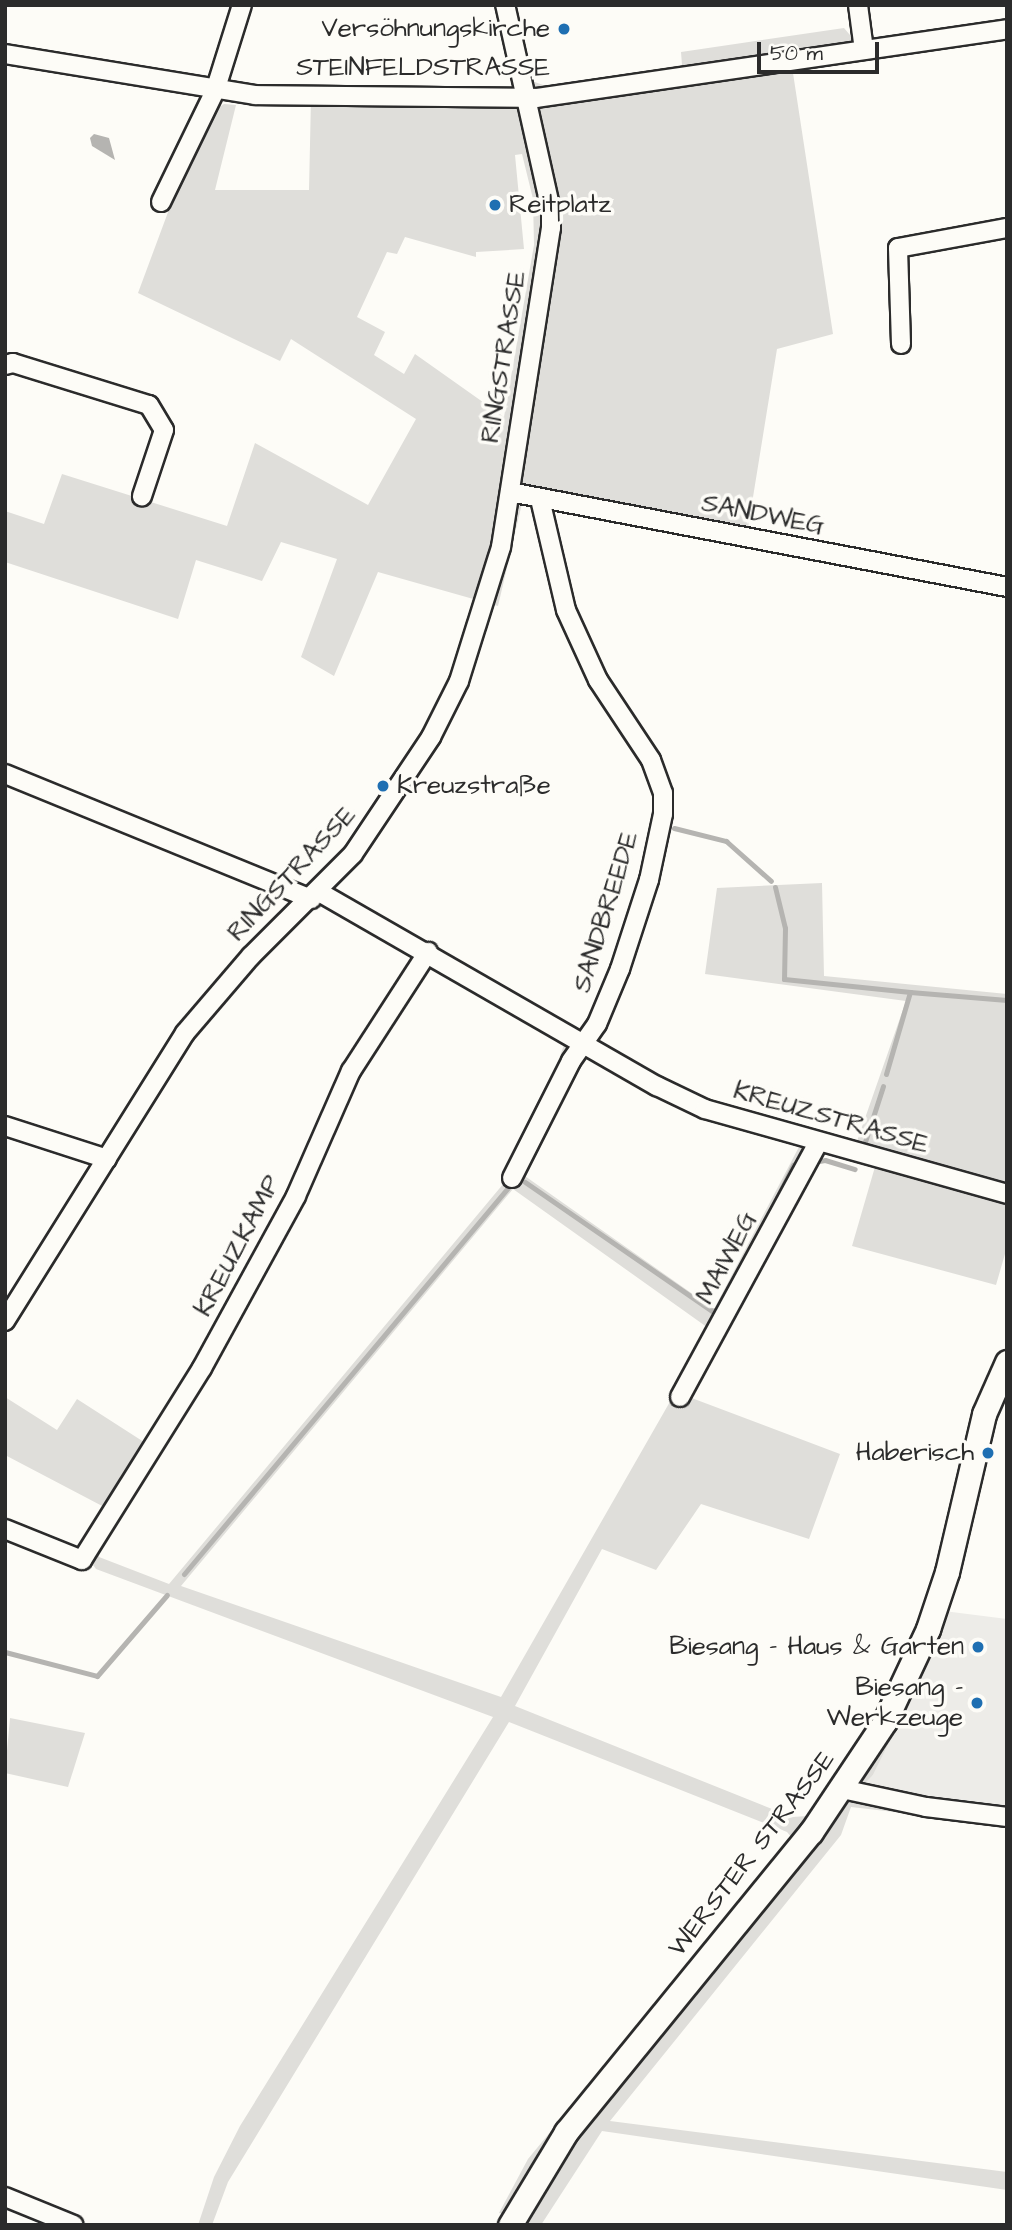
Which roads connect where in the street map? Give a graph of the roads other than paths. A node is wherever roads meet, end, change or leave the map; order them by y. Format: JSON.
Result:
{"nodes":[{"id":1,"x":242,"y":5,"type":"edge"},
{"id":2,"x":505,"y":5,"type":"edge"},
{"id":3,"x":858,"y":5,"type":"edge"},
{"id":4,"x":1007,"y":29,"type":"edge"},
{"id":5,"x":864,"y":50,"type":"junction"},
{"id":6,"x":5,"y":54,"type":"edge"},
{"id":7,"x":215,"y":91,"type":"junction"},
{"id":8,"x":524,"y":97,"type":"junction"},
{"id":9,"x":161,"y":202,"type":"dead end"},
{"id":10,"x":1007,"y":228,"type":"edge"},
{"id":11,"x":901,"y":344,"type":"dead end"},
{"id":12,"x":5,"y":365,"type":"edge"},
{"id":13,"x":510,"y":492,"type":"junction"},
{"id":14,"x":142,"y":496,"type":"dead end"},
{"id":15,"x":540,"y":499,"type":"junction"},
{"id":16,"x":1007,"y":587,"type":"edge"},
{"id":17,"x":5,"y":774,"type":"edge"},
{"id":18,"x":315,"y":896,"type":"junction"},
{"id":19,"x":428,"y":952,"type":"junction"},
{"id":20,"x":584,"y":1044,"type":"junction"},
{"id":21,"x":5,"y":1126,"type":"edge"},
{"id":22,"x":818,"y":1143,"type":"junction"},
{"id":23,"x":107,"y":1159,"type":"junction"},
{"id":24,"x":512,"y":1178,"type":"dead end"},
{"id":25,"x":1007,"y":1194,"type":"edge"},
{"id":26,"x":5,"y":1321,"type":"edge"},
{"id":27,"x":1007,"y":1362,"type":"edge"},
{"id":28,"x":680,"y":1397,"type":"dead end"},
{"id":29,"x":5,"y":1529,"type":"edge"},
{"id":30,"x":842,"y":1789,"type":"junction"},
{"id":31,"x":1007,"y":1817,"type":"edge"},
{"id":32,"x":5,"y":2197,"type":"edge"},
{"id":33,"x":74,"y":2225,"type":"edge"},
{"id":34,"x":510,"y":2225,"type":"edge"}],
"edges":[{"from":1,"to":7,"type":"street"},
{"from":2,"to":8,"type":"street","name":"RINGSTRASSE"},
{"from":3,"to":5,"type":"street"},
{"from":4,"to":5,"type":"street","name":"STEINFELDSTRASSE"},
{"from":5,"to":8,"type":"street","name":"STEINFELDSTRASSE"},
{"from":6,"to":7,"type":"street","name":"STEINFELDSTRASSE"},
{"from":7,"to":8,"type":"street","name":"STEINFELDSTRASSE"},
{"from":7,"to":9,"type":"street"},
{"from":8,"to":13,"type":"street","name":"RINGSTRASSE"},
{"from":10,"to":11,"type":"street"},
{"from":12,"to":14,"type":"street"},
{"from":13,"to":15,"type":"street","name":"SANDWEG"},
{"from":13,"to":18,"type":"street","name":"RINGSTRASSE"},
{"from":15,"to":16,"type":"street","name":"SANDWEG"},
{"from":15,"to":20,"type":"street","name":"SANDBREEDE"},
{"from":17,"to":18,"type":"street","name":"KREUZSTRASSE"},
{"from":18,"to":19,"type":"street","name":"KREUZSTRASSE"},
{"from":18,"to":23,"type":"street","name":"RINGSTRASSE"},
{"from":19,"to":20,"type":"street","name":"KREUZSTRASSE"},
{"from":19,"to":29,"type":"street","name":"KREUZKAMP"},
{"from":20,"to":22,"type":"street","name":"KREUZSTRASSE"},
{"from":20,"to":24,"type":"street","name":"SANDBREEDE"},
{"from":21,"to":23,"type":"street"},
{"from":22,"to":25,"type":"street","name":"KREUZSTRASSE"},
{"from":22,"to":28,"type":"street","name":"MAIWEG"},
{"from":23,"to":26,"type":"street","name":"RINGSTRASSE"},
{"from":27,"to":30,"type":"main road","name":"WERSTER STRASSE"},
{"from":30,"to":31,"type":"street"},
{"from":30,"to":34,"type":"main road","name":"WERSTER STRASSE"},
{"from":32,"to":33,"type":"street"}]}
